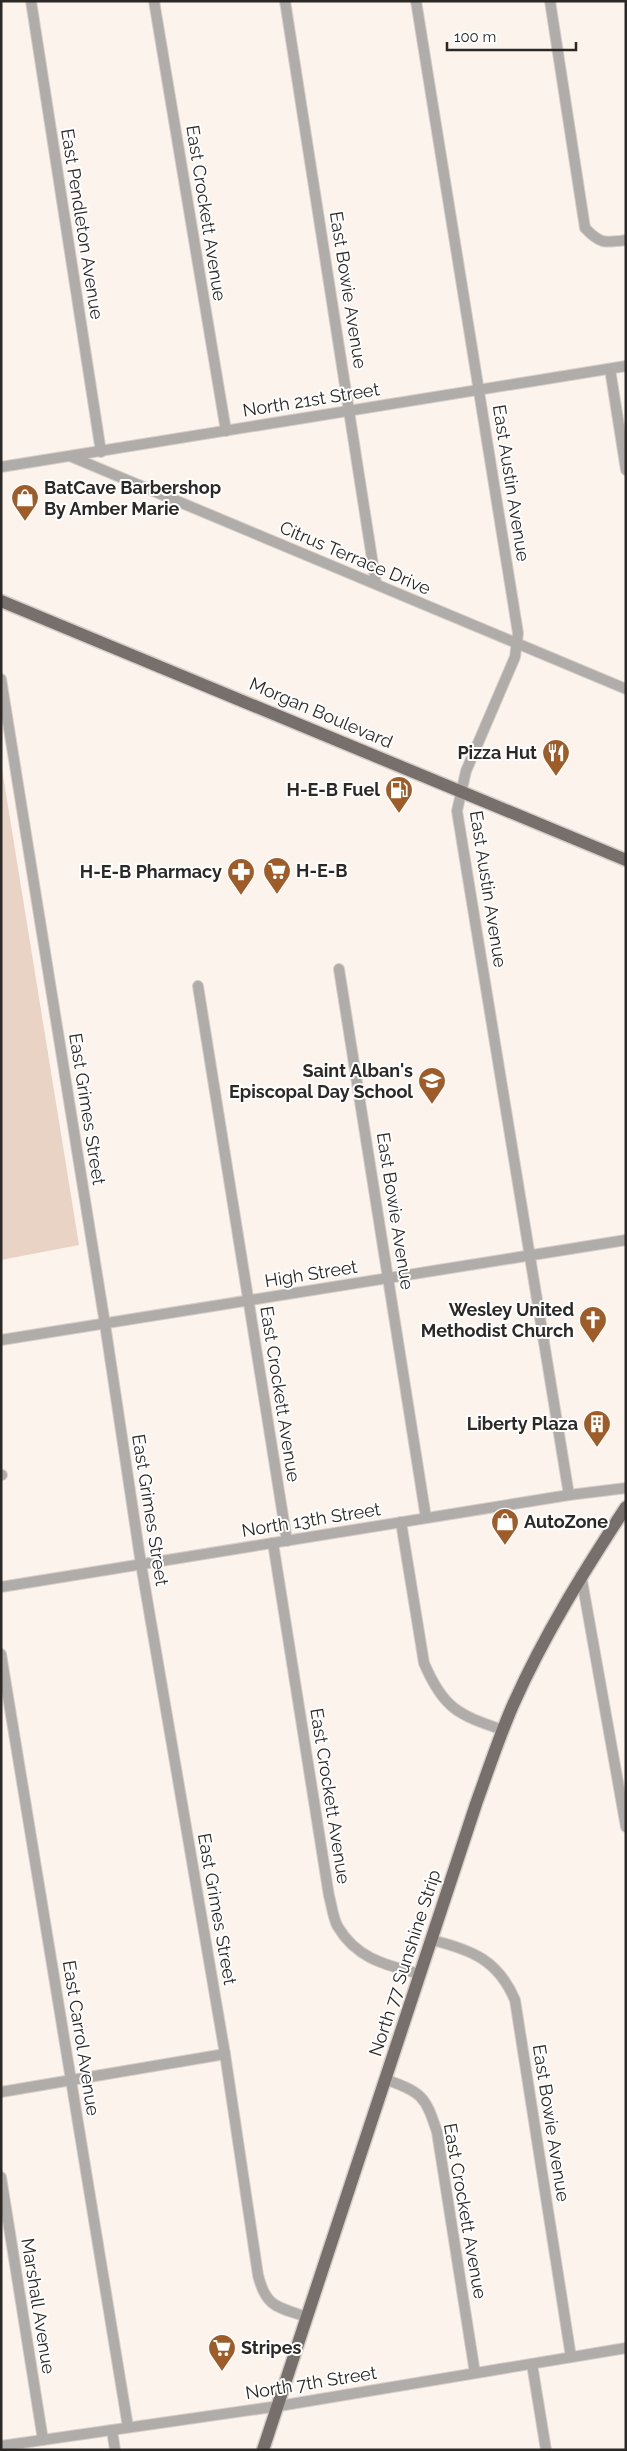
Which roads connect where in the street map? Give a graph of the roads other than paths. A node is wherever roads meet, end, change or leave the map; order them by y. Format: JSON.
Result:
{"nodes":[{"id":1,"x":31,"y":1,"type":"edge"},
{"id":2,"x":154,"y":1,"type":"edge"},
{"id":3,"x":285,"y":1,"type":"edge"},
{"id":4,"x":416,"y":1,"type":"edge"},
{"id":5,"x":550,"y":1,"type":"edge"},
{"id":6,"x":626,"y":240,"type":"edge"},
{"id":7,"x":626,"y":366,"type":"edge"},
{"id":8,"x":610,"y":369,"type":"junction"},
{"id":9,"x":480,"y":390,"type":"junction"},
{"id":10,"x":350,"y":410,"type":"junction"},
{"id":11,"x":226,"y":431,"type":"junction"},
{"id":12,"x":101,"y":452,"type":"junction"},
{"id":13,"x":72,"y":457,"type":"junction"},
{"id":14,"x":1,"y":467,"type":"edge"},
{"id":15,"x":626,"y":470,"type":"edge"},
{"id":16,"x":376,"y":584,"type":"junction"},
{"id":17,"x":1,"y":601,"type":"edge"},
{"id":18,"x":517,"y":644,"type":"junction"},
{"id":19,"x":1,"y":679,"type":"edge"},
{"id":20,"x":626,"y":689,"type":"edge"},
{"id":21,"x":461,"y":791,"type":"junction"},
{"id":22,"x":626,"y":860,"type":"edge"},
{"id":23,"x":340,"y":969,"type":"dead end"},
{"id":24,"x":198,"y":986,"type":"dead end"},
{"id":25,"x":626,"y":1240,"type":"edge"},
{"id":26,"x":530,"y":1256,"type":"junction"},
{"id":27,"x":389,"y":1278,"type":"junction"},
{"id":28,"x":249,"y":1301,"type":"junction"},
{"id":29,"x":105,"y":1324,"type":"junction"},
{"id":30,"x":1,"y":1340,"type":"edge"},
{"id":31,"x":626,"y":1488,"type":"edge"},
{"id":32,"x":569,"y":1495,"type":"junction"},
{"id":33,"x":626,"y":1507,"type":"edge"},
{"id":34,"x":426,"y":1518,"type":"junction"},
{"id":35,"x":401,"y":1522,"type":"junction"},
{"id":36,"x":287,"y":1541,"type":"junction"},
{"id":37,"x":273,"y":1543,"type":"junction"},
{"id":38,"x":141,"y":1564,"type":"junction"},
{"id":39,"x":581,"y":1575,"type":"junction"},
{"id":40,"x":1,"y":1587,"type":"edge"},
{"id":41,"x":1,"y":1654,"type":"edge"},
{"id":42,"x":503,"y":1730,"type":"junction"},
{"id":43,"x":622,"y":1778,"type":"edge"},
{"id":44,"x":626,"y":1827,"type":"edge"},
{"id":45,"x":432,"y":1940,"type":"junction"},
{"id":46,"x":420,"y":1974,"type":"junction"},
{"id":47,"x":225,"y":2054,"type":"junction"},
{"id":48,"x":71,"y":2079,"type":"junction"},
{"id":49,"x":385,"y":2079,"type":"junction"},
{"id":50,"x":1,"y":2092,"type":"edge"},
{"id":51,"x":1,"y":2177,"type":"edge"},
{"id":52,"x":307,"y":2317,"type":"junction"},
{"id":53,"x":626,"y":2348,"type":"edge"},
{"id":54,"x":571,"y":2357,"type":"junction"},
{"id":55,"x":532,"y":2364,"type":"junction"},
{"id":56,"x":475,"y":2374,"type":"junction"},
{"id":57,"x":279,"y":2406,"type":"junction"},
{"id":58,"x":128,"y":2427,"type":"junction"},
{"id":59,"x":112,"y":2430,"type":"junction"},
{"id":60,"x":42,"y":2440,"type":"junction"},
{"id":61,"x":1,"y":2446,"type":"edge"},
{"id":62,"x":115,"y":2450,"type":"edge"},
{"id":63,"x":263,"y":2450,"type":"edge"},
{"id":64,"x":546,"y":2450,"type":"edge"}],
"edges":[{"from":1,"to":12,"type":"street","name":"East Pendleton Avenue"},
{"from":2,"to":11,"type":"street","name":"East Crockett Avenue"},
{"from":3,"to":10,"type":"street","name":"East Bowie Avenue"},
{"from":4,"to":9,"type":"street","name":"East Austin Avenue"},
{"from":5,"to":6,"type":"street"},
{"from":7,"to":8,"type":"street","name":"North 21st Street"},
{"from":8,"to":9,"type":"street","name":"North 21st Street"},
{"from":8,"to":15,"type":"street"},
{"from":9,"to":10,"type":"street","name":"North 21st Street"},
{"from":9,"to":18,"type":"street","name":"East Austin Avenue"},
{"from":10,"to":11,"type":"street","name":"North 21st Street"},
{"from":10,"to":16,"type":"street","name":"East Bowie Avenue"},
{"from":11,"to":12,"type":"street","name":"North 21st Street"},
{"from":12,"to":13,"type":"street","name":"North 21st Street"},
{"from":13,"to":14,"type":"street","name":"North 21st Street"},
{"from":13,"to":16,"type":"street","name":"Citrus Terrace Drive"},
{"from":16,"to":18,"type":"street","name":"Citrus Terrace Drive"},
{"from":17,"to":21,"type":"main road","name":"Morgan Boulevard"},
{"from":18,"to":20,"type":"street","name":"Citrus Terrace Drive"},
{"from":18,"to":21,"type":"street","name":"East Austin Avenue"},
{"from":19,"to":29,"type":"street","name":"East Grimes Street"},
{"from":21,"to":22,"type":"main road","name":"Morgan Boulevard"},
{"from":21,"to":26,"type":"street","name":"East Austin Avenue"},
{"from":23,"to":27,"type":"street","name":"East Bowie Avenue"},
{"from":24,"to":28,"type":"street","name":"East Crockett Avenue"},
{"from":25,"to":26,"type":"street","name":"High Street"},
{"from":26,"to":27,"type":"street","name":"High Street"},
{"from":26,"to":32,"type":"street","name":"East Austin Avenue"},
{"from":27,"to":28,"type":"street","name":"High Street"},
{"from":27,"to":34,"type":"street","name":"East Bowie Avenue"},
{"from":28,"to":29,"type":"street","name":"High Street"},
{"from":28,"to":36,"type":"street","name":"East Crockett Avenue"},
{"from":29,"to":30,"type":"street","name":"High Street"},
{"from":29,"to":38,"type":"street","name":"East Grimes Street"},
{"from":31,"to":32,"type":"street","name":"North 13th Street"},
{"from":32,"to":34,"type":"street","name":"North 13th Street"},
{"from":33,"to":39,"type":"main road","name":"North 77 Sunshine Strip"},
{"from":34,"to":35,"type":"street","name":"North 13th Street"},
{"from":35,"to":36,"type":"street","name":"North 13th Street"},
{"from":35,"to":42,"type":"street"},
{"from":36,"to":37,"type":"street","name":"North 13th Street"},
{"from":37,"to":38,"type":"street","name":"North 13th Street"},
{"from":37,"to":46,"type":"street","name":"East Crockett Avenue"},
{"from":38,"to":40,"type":"street","name":"North 13th Street"},
{"from":38,"to":47,"type":"street","name":"East Grimes Street"},
{"from":39,"to":42,"type":"main road","name":"North 77 Sunshine Strip"},
{"from":39,"to":43,"type":"street"},
{"from":41,"to":48,"type":"street","name":"East Carrol Avenue"},
{"from":42,"to":45,"type":"main road","name":"North 77 Sunshine Strip"},
{"from":43,"to":44,"type":"street"},
{"from":45,"to":46,"type":"main road","name":"North 77 Sunshine Strip"},
{"from":45,"to":54,"type":"street","name":"East Bowie Avenue"},
{"from":46,"to":49,"type":"main road","name":"North 77 Sunshine Strip"},
{"from":47,"to":48,"type":"street"},
{"from":47,"to":52,"type":"street","name":"East Grimes Street"},
{"from":48,"to":50,"type":"street"},
{"from":48,"to":58,"type":"street","name":"East Carrol Avenue"},
{"from":49,"to":52,"type":"main road","name":"North 77 Sunshine Strip"},
{"from":49,"to":56,"type":"street","name":"East Crockett Avenue"},
{"from":51,"to":60,"type":"street","name":"Marshall Avenue"},
{"from":52,"to":57,"type":"main road","name":"North 77 Sunshine Strip"},
{"from":53,"to":54,"type":"street","name":"North 7th Street"},
{"from":54,"to":55,"type":"street","name":"North 7th Street"},
{"from":55,"to":56,"type":"street","name":"North 7th Street"},
{"from":55,"to":64,"type":"street"},
{"from":56,"to":57,"type":"street","name":"North 7th Street"},
{"from":57,"to":58,"type":"street","name":"North 7th Street"},
{"from":57,"to":63,"type":"main road","name":"North 77 Sunshine Strip"},
{"from":58,"to":59,"type":"street","name":"North 7th Street"},
{"from":59,"to":60,"type":"street","name":"North 7th Street"},
{"from":59,"to":62,"type":"street"},
{"from":60,"to":61,"type":"street","name":"North 7th Street"}]}
